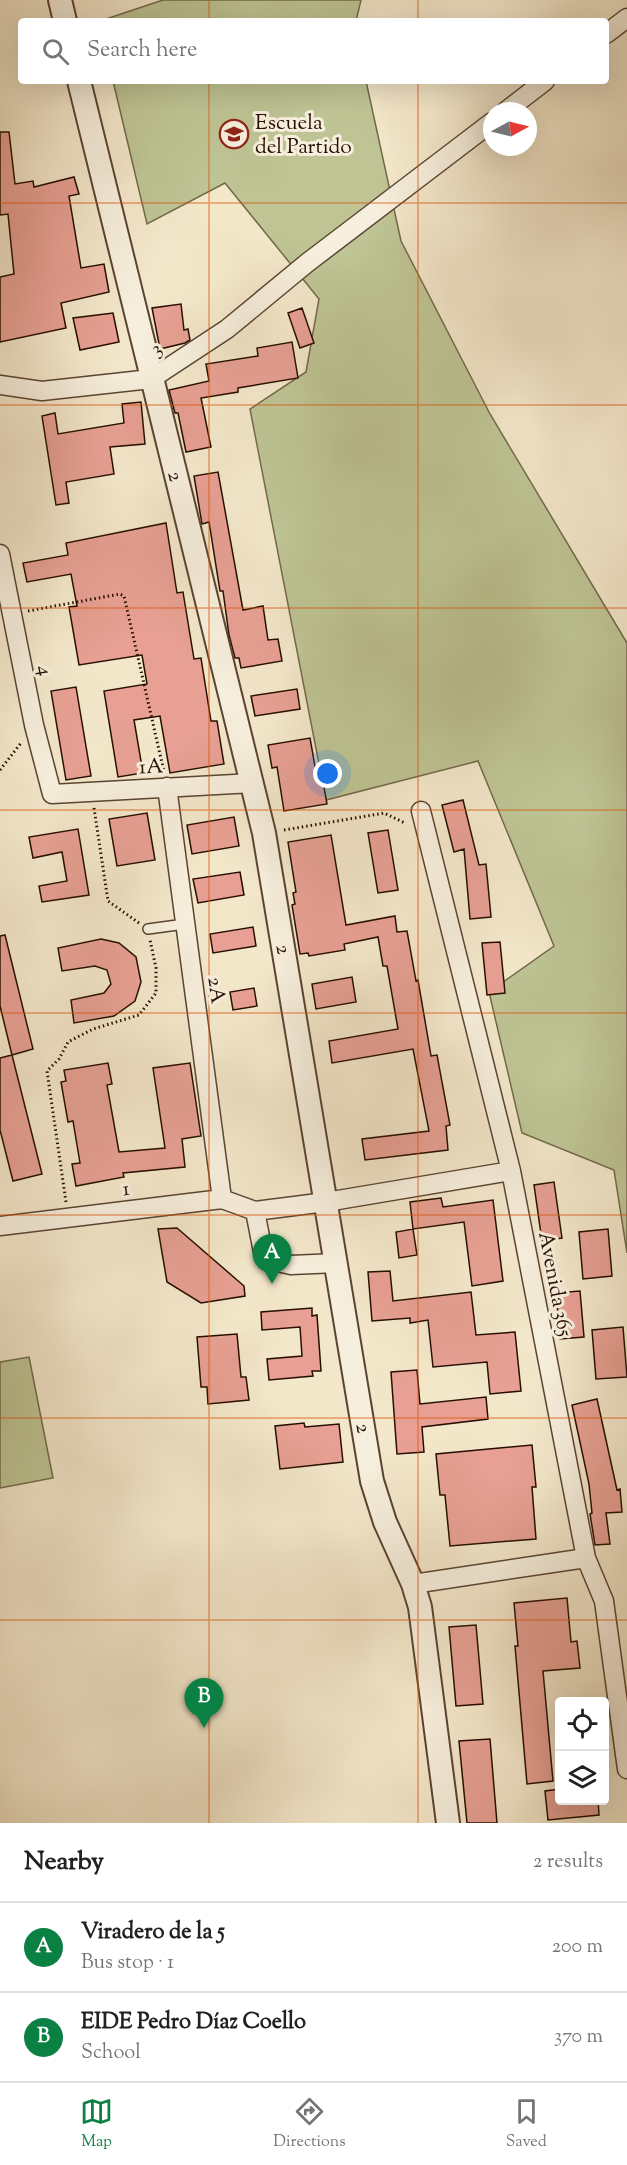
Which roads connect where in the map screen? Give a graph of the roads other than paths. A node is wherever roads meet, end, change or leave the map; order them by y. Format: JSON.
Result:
{"nodes":[{"id":1,"x":60,"y":0,"type":"edge"},
{"id":2,"x":64,"y":18,"type":"edge"},
{"id":3,"x":627,"y":18,"type":"edge"},
{"id":4,"x":609,"y":32,"type":"edge"},
{"id":5,"x":80,"y":84,"type":"edge"},
{"id":6,"x":541,"y":84,"type":"edge"},
{"id":7,"x":518,"y":102,"type":"edge"},
{"id":8,"x":483,"y":129,"type":"edge"},
{"id":9,"x":151,"y":379,"type":"junction"},
{"id":10,"x":0,"y":386,"type":"edge"},
{"id":11,"x":0,"y":554,"type":"edge"},
{"id":12,"x":253,"y":783,"type":"junction"},
{"id":13,"x":167,"y":787,"type":"junction"},
{"id":14,"x":52,"y":794,"type":"joint"},
{"id":15,"x":421,"y":811,"type":"dead end"},
{"id":16,"x":185,"y":924,"type":"junction"},
{"id":17,"x":148,"y":929,"type":"road end"},
{"id":18,"x":511,"y":1171,"type":"junction"},
{"id":19,"x":222,"y":1199,"type":"junction"},
{"id":20,"x":326,"y":1202,"type":"junction"},
{"id":21,"x":255,"y":1211,"type":"junction"},
{"id":22,"x":0,"y":1226,"type":"edge"},
{"id":23,"x":337,"y":1263,"type":"junction"},
{"id":24,"x":586,"y":1558,"type":"junction"},
{"id":25,"x":413,"y":1584,"type":"junction"},
{"id":26,"x":627,"y":1769,"type":"edge"},
{"id":27,"x":448,"y":1823,"type":"edge"}],
"edges":[{"from":1,"to":2,"type":"street"},
{"from":3,"to":4,"type":"street"},
{"from":5,"to":9,"type":"street","name":"2"},
{"from":6,"to":7,"type":"street"},
{"from":8,"to":9,"type":"street","name":"3"},
{"from":9,"to":10,"type":"street","name":"3"},
{"from":9,"to":12,"type":"street","name":"2"},
{"from":11,"to":14,"type":"street","name":"4"},
{"from":12,"to":13,"type":"street","name":"1A"},
{"from":12,"to":20,"type":"street","name":"2"},
{"from":13,"to":14,"type":"street","name":"1A"},
{"from":13,"to":16,"type":"street","name":"2A"},
{"from":15,"to":18,"type":"street","name":"Avenida 365"},
{"from":16,"to":17,"type":"lane"},
{"from":16,"to":19,"type":"street","name":"2A"},
{"from":18,"to":20,"type":"street","name":"1"},
{"from":18,"to":24,"type":"street","name":"Avenida 365"},
{"from":19,"to":21,"type":"street","name":"1"},
{"from":19,"to":22,"type":"street","name":"1"},
{"from":20,"to":21,"type":"street","name":"1"},
{"from":20,"to":23,"type":"street","name":"2"},
{"from":21,"to":23,"type":"street"},
{"from":23,"to":25,"type":"street","name":"2"},
{"from":24,"to":25,"type":"street"},
{"from":24,"to":26,"type":"street","name":"Avenida 365"},
{"from":25,"to":27,"type":"street","name":"2"}]}
